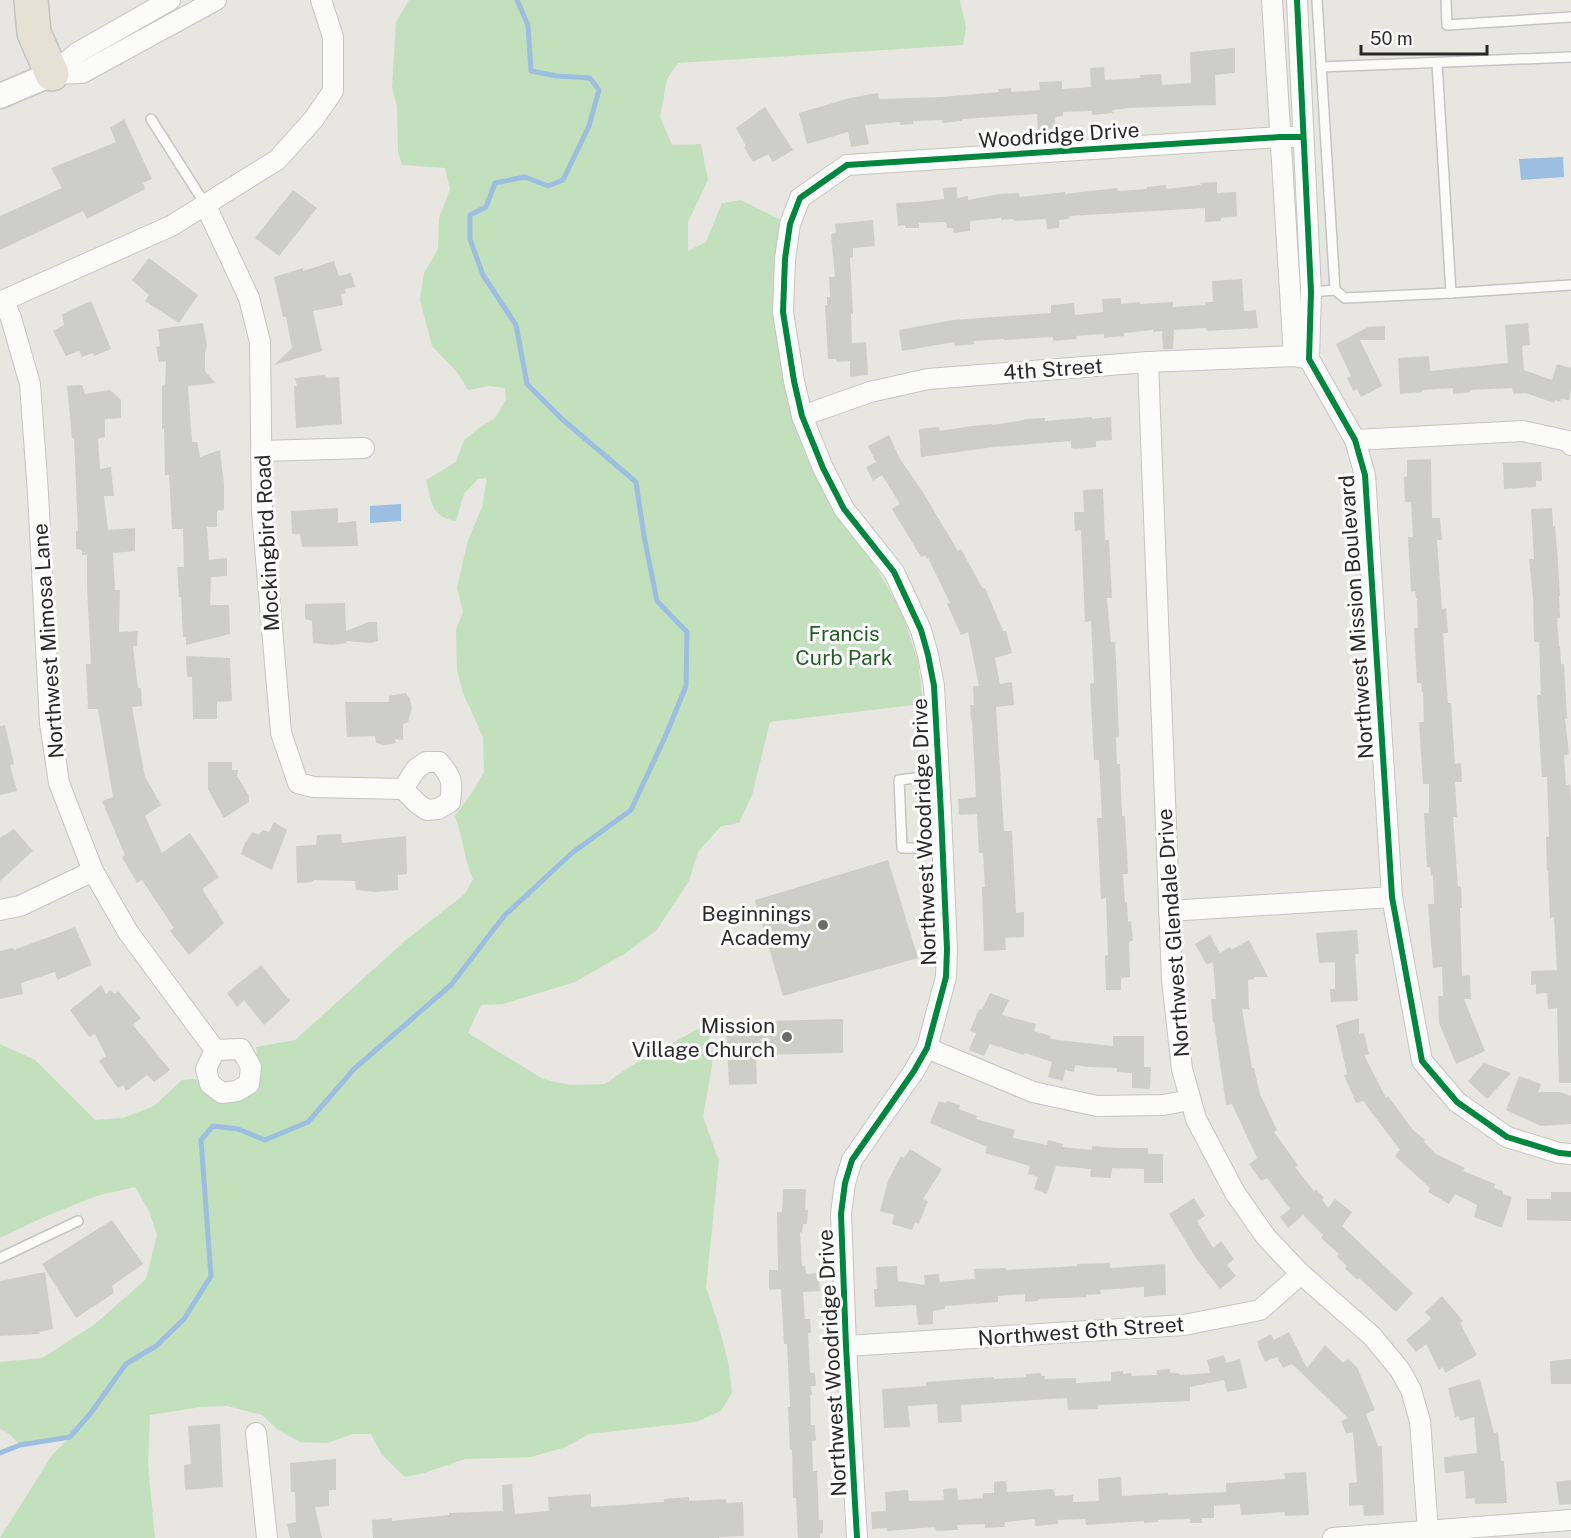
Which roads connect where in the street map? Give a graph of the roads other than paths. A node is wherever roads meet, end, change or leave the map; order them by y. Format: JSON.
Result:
{"nodes":[{"id":1,"x":31,"y":0,"type":"edge"},
{"id":2,"x":170,"y":0,"type":"edge"},
{"id":3,"x":216,"y":0,"type":"edge"},
{"id":4,"x":321,"y":0,"type":"edge"},
{"id":5,"x":1272,"y":0,"type":"edge"},
{"id":6,"x":1297,"y":0,"type":"edge"},
{"id":7,"x":1317,"y":0,"type":"edge"},
{"id":8,"x":1446,"y":0,"type":"edge"},
{"id":9,"x":1571,"y":17,"type":"edge"},
{"id":10,"x":1571,"y":57,"type":"edge"},
{"id":11,"x":1437,"y":63,"type":"junction"},
{"id":12,"x":1321,"y":67,"type":"junction"},
{"id":13,"x":52,"y":74,"type":"junction"},
{"id":14,"x":0,"y":96,"type":"edge"},
{"id":15,"x":151,"y":120,"type":"dead end"},
{"id":16,"x":1325,"y":135,"type":"junction"},
{"id":17,"x":1280,"y":137,"type":"junction"},
{"id":18,"x":1303,"y":137,"type":"junction"},
{"id":19,"x":822,"y":183,"type":"joint"},
{"id":20,"x":205,"y":204,"type":"junction"},
{"id":21,"x":1571,"y":285,"type":"edge"},
{"id":22,"x":1335,"y":290,"type":"junction"},
{"id":23,"x":1311,"y":292,"type":"junction"},
{"id":24,"x":1451,"y":293,"type":"junction"},
{"id":25,"x":2,"y":301,"type":"edge"},
{"id":26,"x":1301,"y":358,"type":"junction"},
{"id":27,"x":1148,"y":362,"type":"junction"},
{"id":28,"x":802,"y":416,"type":"junction"},
{"id":29,"x":1355,"y":440,"type":"junction"},
{"id":30,"x":1571,"y":445,"type":"edge"},
{"id":31,"x":364,"y":448,"type":"dead end"},
{"id":32,"x":261,"y":451,"type":"junction"},
{"id":33,"x":939,"y":775,"type":"junction"},
{"id":34,"x":404,"y":789,"type":"dead end"},
{"id":35,"x":943,"y":848,"type":"junction"},
{"id":36,"x":93,"y":871,"type":"junction"},
{"id":37,"x":1392,"y":897,"type":"junction"},
{"id":38,"x":0,"y":910,"type":"edge"},
{"id":39,"x":1169,"y":911,"type":"junction"},
{"id":40,"x":927,"y":1048,"type":"junction"},
{"id":41,"x":215,"y":1050,"type":"dead end"},
{"id":42,"x":1190,"y":1100,"type":"junction"},
{"id":43,"x":1571,"y":1154,"type":"edge"},
{"id":44,"x":78,"y":1221,"type":"dead end"},
{"id":45,"x":0,"y":1257,"type":"edge"},
{"id":46,"x":1300,"y":1273,"type":"junction"},
{"id":47,"x":846,"y":1346,"type":"junction"},
{"id":48,"x":256,"y":1433,"type":"dead end"},
{"id":49,"x":1571,"y":1520,"type":"edge"},
{"id":50,"x":1428,"y":1531,"type":"junction"},
{"id":51,"x":267,"y":1538,"type":"edge"},
{"id":52,"x":857,"y":1538,"type":"edge"},
{"id":53,"x":1333,"y":1538,"type":"edge"}],
"edges":[{"from":1,"to":13,"type":"highway"},
{"from":2,"to":13,"type":"street"},
{"from":3,"to":13,"type":"street"},
{"from":4,"to":20,"type":"street"},
{"from":5,"to":17,"type":"street","name":"Northwest Mission Boulevard"},
{"from":6,"to":18,"type":"street"},
{"from":7,"to":12,"type":"lane"},
{"from":8,"to":9,"type":"lane"},
{"from":10,"to":11,"type":"lane"},
{"from":11,"to":12,"type":"lane"},
{"from":11,"to":24,"type":"lane"},
{"from":12,"to":16,"type":"lane"},
{"from":13,"to":14,"type":"street"},
{"from":15,"to":20,"type":"lane"},
{"from":16,"to":18,"type":"lane"},
{"from":16,"to":22,"type":"lane"},
{"from":17,"to":18,"type":"street","name":"Woodridge Drive"},
{"from":17,"to":19,"type":"street","name":"Woodridge Drive"},
{"from":17,"to":26,"type":"street","name":"Northwest Mission Boulevard"},
{"from":18,"to":23,"type":"street"},
{"from":19,"to":28,"type":"street","name":"Northwest Woodridge Drive"},
{"from":20,"to":25,"type":"street"},
{"from":20,"to":32,"type":"street","name":"Mockingbird Road"},
{"from":21,"to":24,"type":"lane"},
{"from":22,"to":23,"type":"lane"},
{"from":22,"to":24,"type":"lane"},
{"from":23,"to":26,"type":"street"},
{"from":25,"to":36,"type":"street","name":"Northwest Mimosa Lane"},
{"from":26,"to":27,"type":"street","name":"4th Street"},
{"from":26,"to":29,"type":"street","name":"Northwest Mission Boulevard"},
{"from":27,"to":28,"type":"street","name":"4th Street"},
{"from":27,"to":39,"type":"street","name":"Northwest Glendale Drive"},
{"from":28,"to":33,"type":"street","name":"Northwest Woodridge Drive"},
{"from":29,"to":30,"type":"street"},
{"from":29,"to":37,"type":"street","name":"Northwest Mission Boulevard"},
{"from":31,"to":32,"type":"street"},
{"from":32,"to":34,"type":"street","name":"Mockingbird Road"},
{"from":33,"to":35,"type":"street","name":"Northwest Woodridge Drive"},
{"from":33,"to":35,"type":"lane"},
{"from":35,"to":40,"type":"street","name":"Northwest Woodridge Drive"},
{"from":36,"to":38,"type":"street"},
{"from":36,"to":41,"type":"street","name":"Northwest Mimosa Lane"},
{"from":37,"to":39,"type":"street"},
{"from":37,"to":43,"type":"street","name":"Northwest Mission Boulevard"},
{"from":39,"to":42,"type":"street","name":"Northwest Glendale Drive"},
{"from":40,"to":42,"type":"street"},
{"from":40,"to":47,"type":"street","name":"Northwest Woodridge Drive"},
{"from":42,"to":46,"type":"street","name":"Northwest Glendale Drive"},
{"from":44,"to":45,"type":"lane"},
{"from":46,"to":47,"type":"street","name":"Northwest 6th Street"},
{"from":46,"to":50,"type":"street","name":"Northwest Glendale Drive"},
{"from":47,"to":52,"type":"street","name":"Northwest Woodridge Drive"},
{"from":48,"to":51,"type":"street"},
{"from":49,"to":50,"type":"street"},
{"from":50,"to":53,"type":"street"}]}
